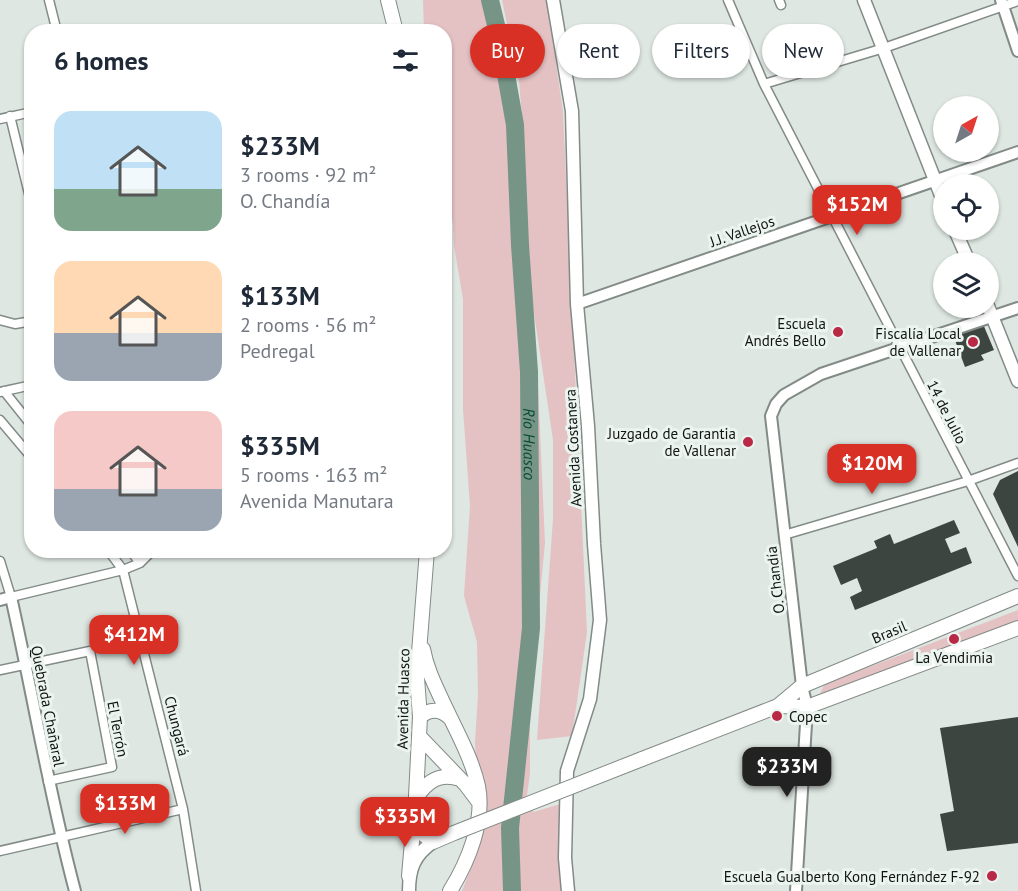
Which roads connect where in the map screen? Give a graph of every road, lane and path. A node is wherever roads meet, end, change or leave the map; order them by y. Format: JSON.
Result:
{"nodes":[{"id":1,"x":49,"y":0,"type":"edge"},
{"id":2,"x":388,"y":0,"type":"edge"},
{"id":3,"x":553,"y":0,"type":"edge"},
{"id":4,"x":728,"y":0,"type":"edge"},
{"id":5,"x":864,"y":0,"type":"edge"},
{"id":6,"x":1018,"y":1,"type":"edge"},
{"id":7,"x":1002,"y":3,"type":"edge"},
{"id":8,"x":55,"y":24,"type":"edge"},
{"id":9,"x":394,"y":24,"type":"edge"},
{"id":10,"x":884,"y":48,"type":"junction"},
{"id":11,"x":1018,"y":51,"type":"edge"},
{"id":12,"x":764,"y":84,"type":"junction"},
{"id":13,"x":24,"y":113,"type":"edge"},
{"id":14,"x":10,"y":116,"type":"junction"},
{"id":15,"x":0,"y":119,"type":"edge"},
{"id":16,"x":1018,"y":152,"type":"edge"},
{"id":17,"x":24,"y":173,"type":"edge"},
{"id":18,"x":954,"y":174,"type":"edge"},
{"id":19,"x":933,"y":178,"type":"edge"},
{"id":20,"x":933,"y":181,"type":"edge"},
{"id":21,"x":832,"y":216,"type":"junction"},
{"id":22,"x":577,"y":304,"type":"junction"},
{"id":23,"x":1018,"y":308,"type":"edge"},
{"id":24,"x":999,"y":310,"type":"edge"},
{"id":25,"x":974,"y":318,"type":"edge"},
{"id":26,"x":994,"y":318,"type":"edge"},
{"id":27,"x":0,"y":320,"type":"edge"},
{"id":28,"x":24,"y":322,"type":"edge"},
{"id":29,"x":900,"y":349,"type":"junction"},
{"id":30,"x":1018,"y":381,"type":"edge"},
{"id":31,"x":24,"y":387,"type":"edge"},
{"id":32,"x":2,"y":391,"type":"edge"},
{"id":33,"x":24,"y":417,"type":"edge"},
{"id":34,"x":0,"y":420,"type":"edge"},
{"id":35,"x":24,"y":448,"type":"edge"},
{"id":36,"x":1018,"y":463,"type":"edge"},
{"id":37,"x":968,"y":481,"type":"junction"},
{"id":38,"x":784,"y":535,"type":"junction"},
{"id":39,"x":114,"y":558,"type":"edge"},
{"id":40,"x":136,"y":558,"type":"edge"},
{"id":41,"x":145,"y":558,"type":"edge"},
{"id":42,"x":427,"y":558,"type":"edge"},
{"id":43,"x":0,"y":561,"type":"edge"},
{"id":44,"x":140,"y":563,"type":"junction"},
{"id":45,"x":123,"y":570,"type":"junction"},
{"id":46,"x":1018,"y":576,"type":"edge"},
{"id":47,"x":1018,"y":596,"type":"edge"},
{"id":48,"x":5,"y":599,"type":"edge"},
{"id":49,"x":1018,"y":628,"type":"edge"},
{"id":50,"x":421,"y":641,"type":"junction"},
{"id":51,"x":26,"y":664,"type":"junction"},
{"id":52,"x":0,"y":670,"type":"edge"},
{"id":53,"x":802,"y":686,"type":"junction"},
{"id":54,"x":778,"y":706,"type":"junction"},
{"id":55,"x":807,"y":707,"type":"junction"},
{"id":56,"x":420,"y":717,"type":"junction"},
{"id":57,"x":451,"y":719,"type":"junction"},
{"id":58,"x":419,"y":736,"type":"junction"},
{"id":59,"x":460,"y":779,"type":"junction"},
{"id":60,"x":48,"y":781,"type":"junction"},
{"id":61,"x":416,"y":798,"type":"junction"},
{"id":62,"x":479,"y":803,"type":"junction"},
{"id":63,"x":183,"y":809,"type":"junction"},
{"id":64,"x":415,"y":816,"type":"junction"},
{"id":65,"x":60,"y":836,"type":"junction"},
{"id":66,"x":433,"y":842,"type":"junction"},
{"id":67,"x":0,"y":849,"type":"edge"},
{"id":68,"x":410,"y":876,"type":"junction"},
{"id":69,"x":75,"y":891,"type":"edge"},
{"id":70,"x":196,"y":891,"type":"edge"},
{"id":71,"x":409,"y":891,"type":"edge"},
{"id":72,"x":450,"y":891,"type":"edge"},
{"id":73,"x":568,"y":891,"type":"edge"},
{"id":74,"x":796,"y":891,"type":"edge"}],
"edges":[{"from":1,"to":8,"type":"street"},
{"from":2,"to":9,"type":"main road"},
{"from":3,"to":22,"type":"main road","name":"Avenida Costanera"},
{"from":4,"to":12,"type":"street","name":"14 de Julio"},
{"from":5,"to":10,"type":"main road"},
{"from":6,"to":7,"type":"street"},
{"from":7,"to":10,"type":"street"},
{"from":7,"to":11,"type":"street"},
{"from":10,"to":12,"type":"street"},
{"from":10,"to":19,"type":"main road"},
{"from":12,"to":21,"type":"street","name":"14 de Julio"},
{"from":13,"to":14,"type":"street"},
{"from":14,"to":15,"type":"street"},
{"from":14,"to":17,"type":"street"},
{"from":16,"to":18,"type":"street","name":"J.J. Vallejos"},
{"from":20,"to":21,"type":"street","name":"J.J. Vallejos"},
{"from":21,"to":22,"type":"street","name":"J.J. Vallejos"},
{"from":21,"to":29,"type":"street","name":"14 de Julio"},
{"from":22,"to":73,"type":"main road","name":"Avenida Costanera"},
{"from":23,"to":24,"type":"street","name":"O. Chandía"},
{"from":25,"to":29,"type":"street","name":"O. Chandía"},
{"from":26,"to":30,"type":"main road"},
{"from":27,"to":28,"type":"street"},
{"from":29,"to":37,"type":"street","name":"14 de Julio"},
{"from":29,"to":38,"type":"street","name":"O. Chandía"},
{"from":31,"to":32,"type":"street"},
{"from":32,"to":33,"type":"street"},
{"from":34,"to":35,"type":"street"},
{"from":36,"to":37,"type":"street"},
{"from":37,"to":38,"type":"street"},
{"from":37,"to":46,"type":"street","name":"14 de Julio"},
{"from":38,"to":53,"type":"street","name":"O. Chandía"},
{"from":39,"to":45,"type":"street"},
{"from":40,"to":44,"type":"street"},
{"from":41,"to":44,"type":"street"},
{"from":42,"to":50,"type":"main road","name":"Avenida Huasco"},
{"from":43,"to":48,"type":"street","name":"Quebrada Chañaral"},
{"from":44,"to":45,"type":"street"},
{"from":45,"to":48,"type":"street"},
{"from":45,"to":63,"type":"street","name":"Chungará"},
{"from":47,"to":53,"type":"main road","name":"Brasil"},
{"from":48,"to":51,"type":"street","name":"Quebrada Chañaral"},
{"from":49,"to":55,"type":"main road","name":"Brasil"},
{"from":50,"to":56,"type":"main road","name":"Avenida Huasco"},
{"from":50,"to":57,"type":"main road"},
{"from":51,"to":52,"type":"street","name":"El Terrón"},
{"from":51,"to":60,"type":"street","name":"Quebrada Chañaral"},
{"from":51,"to":60,"type":"street","name":"El Terrón"},
{"from":53,"to":54,"type":"main road","name":"Brasil"},
{"from":53,"to":55,"type":"street","name":"O. Chandía"},
{"from":54,"to":55,"type":"main road","name":"Brasil"},
{"from":54,"to":66,"type":"main road","name":"Brasil","bridge":true},
{"from":55,"to":74,"type":"street","name":"O. Chandía"},
{"from":56,"to":57,"type":"main road"},
{"from":56,"to":58,"type":"main road","name":"Avenida Huasco"},
{"from":57,"to":62,"type":"main road"},
{"from":58,"to":59,"type":"main road"},
{"from":58,"to":61,"type":"main road","name":"Avenida Huasco"},
{"from":59,"to":61,"type":"main road"},
{"from":59,"to":62,"type":"main road"},
{"from":60,"to":65,"type":"street","name":"Quebrada Chañaral"},
{"from":61,"to":64,"type":"main road","name":"Avenida Huasco"},
{"from":62,"to":72,"type":"main road"},
{"from":63,"to":65,"type":"street"},
{"from":63,"to":70,"type":"street","name":"Chungará"},
{"from":64,"to":66,"type":"main road"},
{"from":64,"to":68,"type":"main road","name":"Avenida Huasco"},
{"from":65,"to":67,"type":"street"},
{"from":65,"to":69,"type":"street","name":"Quebrada Chañaral"},
{"from":66,"to":68,"type":"main road"},
{"from":68,"to":71,"type":"main road"}]}
